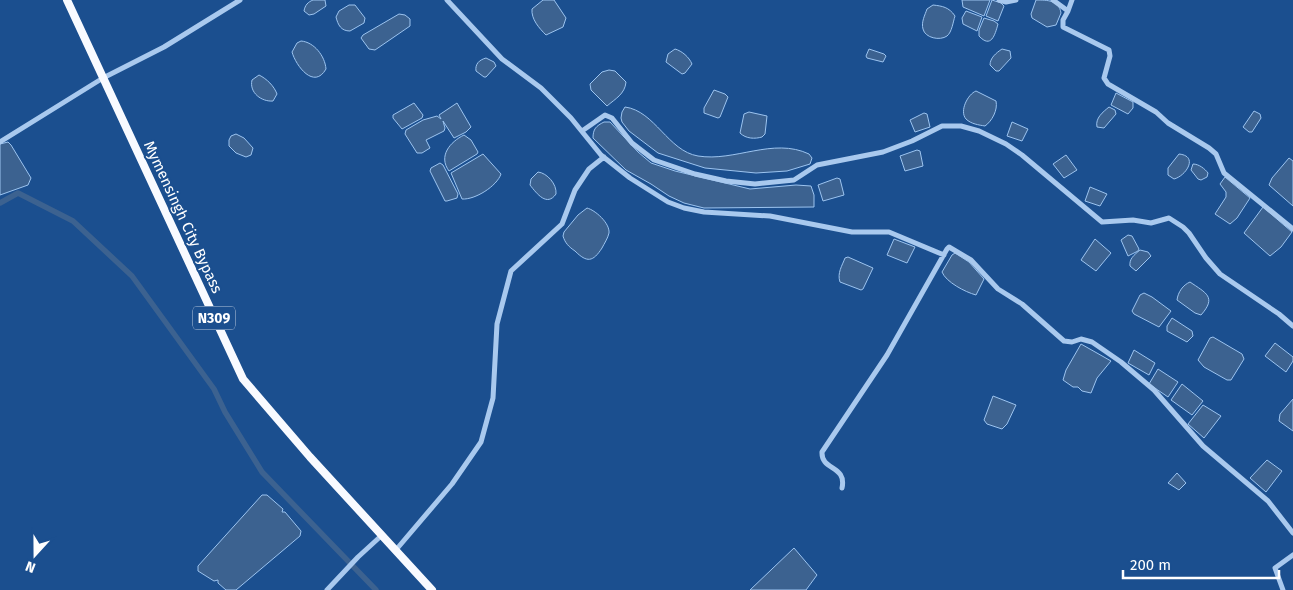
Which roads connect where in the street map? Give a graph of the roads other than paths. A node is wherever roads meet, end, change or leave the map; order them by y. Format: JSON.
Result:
{"nodes":[{"id":1,"x":67,"y":0,"type":"edge"},
{"id":2,"x":240,"y":0,"type":"edge"},
{"id":3,"x":447,"y":0,"type":"edge"},
{"id":4,"x":1000,"y":0,"type":"edge"},
{"id":5,"x":1016,"y":0,"type":"edge"},
{"id":6,"x":1054,"y":0,"type":"edge"},
{"id":7,"x":1072,"y":0,"type":"edge"},
{"id":8,"x":1068,"y":11,"type":"junction"},
{"id":9,"x":103,"y":78,"type":"junction"},
{"id":10,"x":582,"y":131,"type":"junction"},
{"id":11,"x":0,"y":132,"type":"edge"},
{"id":12,"x":2,"y":141,"type":"edge"},
{"id":13,"x":604,"y":157,"type":"junction"},
{"id":14,"x":1293,"y":229,"type":"edge"},
{"id":15,"x":944,"y":256,"type":"junction"},
{"id":16,"x":1293,"y":326,"type":"edge"},
{"id":17,"x":842,"y":488,"type":"dead end"},
{"id":18,"x":1293,"y":533,"type":"edge"},
{"id":19,"x":381,"y":536,"type":"junction"},
{"id":20,"x":395,"y":551,"type":"junction"},
{"id":21,"x":1293,"y":555,"type":"edge"},
{"id":22,"x":327,"y":590,"type":"edge"},
{"id":23,"x":432,"y":590,"type":"edge"},
{"id":24,"x":1283,"y":590,"type":"edge"}],
"edges":[{"from":1,"to":9,"type":"highway","name":"Mymensingh City Bypass","number":"N309"},
{"from":2,"to":9,"type":"street"},
{"from":3,"to":10,"type":"street"},
{"from":4,"to":5,"type":"street"},
{"from":6,"to":8,"type":"street"},
{"from":7,"to":8,"type":"street"},
{"from":8,"to":14,"type":"street"},
{"from":9,"to":12,"type":"street"},
{"from":9,"to":19,"type":"highway","name":"Mymensingh City Bypass","number":"N309"},
{"from":10,"to":13,"type":"street"},
{"from":10,"to":16,"type":"street"},
{"from":11,"to":12,"type":"street"},
{"from":13,"to":15,"type":"street"},
{"from":13,"to":20,"type":"street"},
{"from":15,"to":17,"type":"street"},
{"from":15,"to":18,"type":"street"},
{"from":19,"to":20,"type":"highway","name":"Mymensingh City Bypass","number":"N309"},
{"from":19,"to":22,"type":"street"},
{"from":20,"to":23,"type":"highway","name":"Mymensingh City Bypass","number":"N309"},
{"from":21,"to":24,"type":"street"}]}
